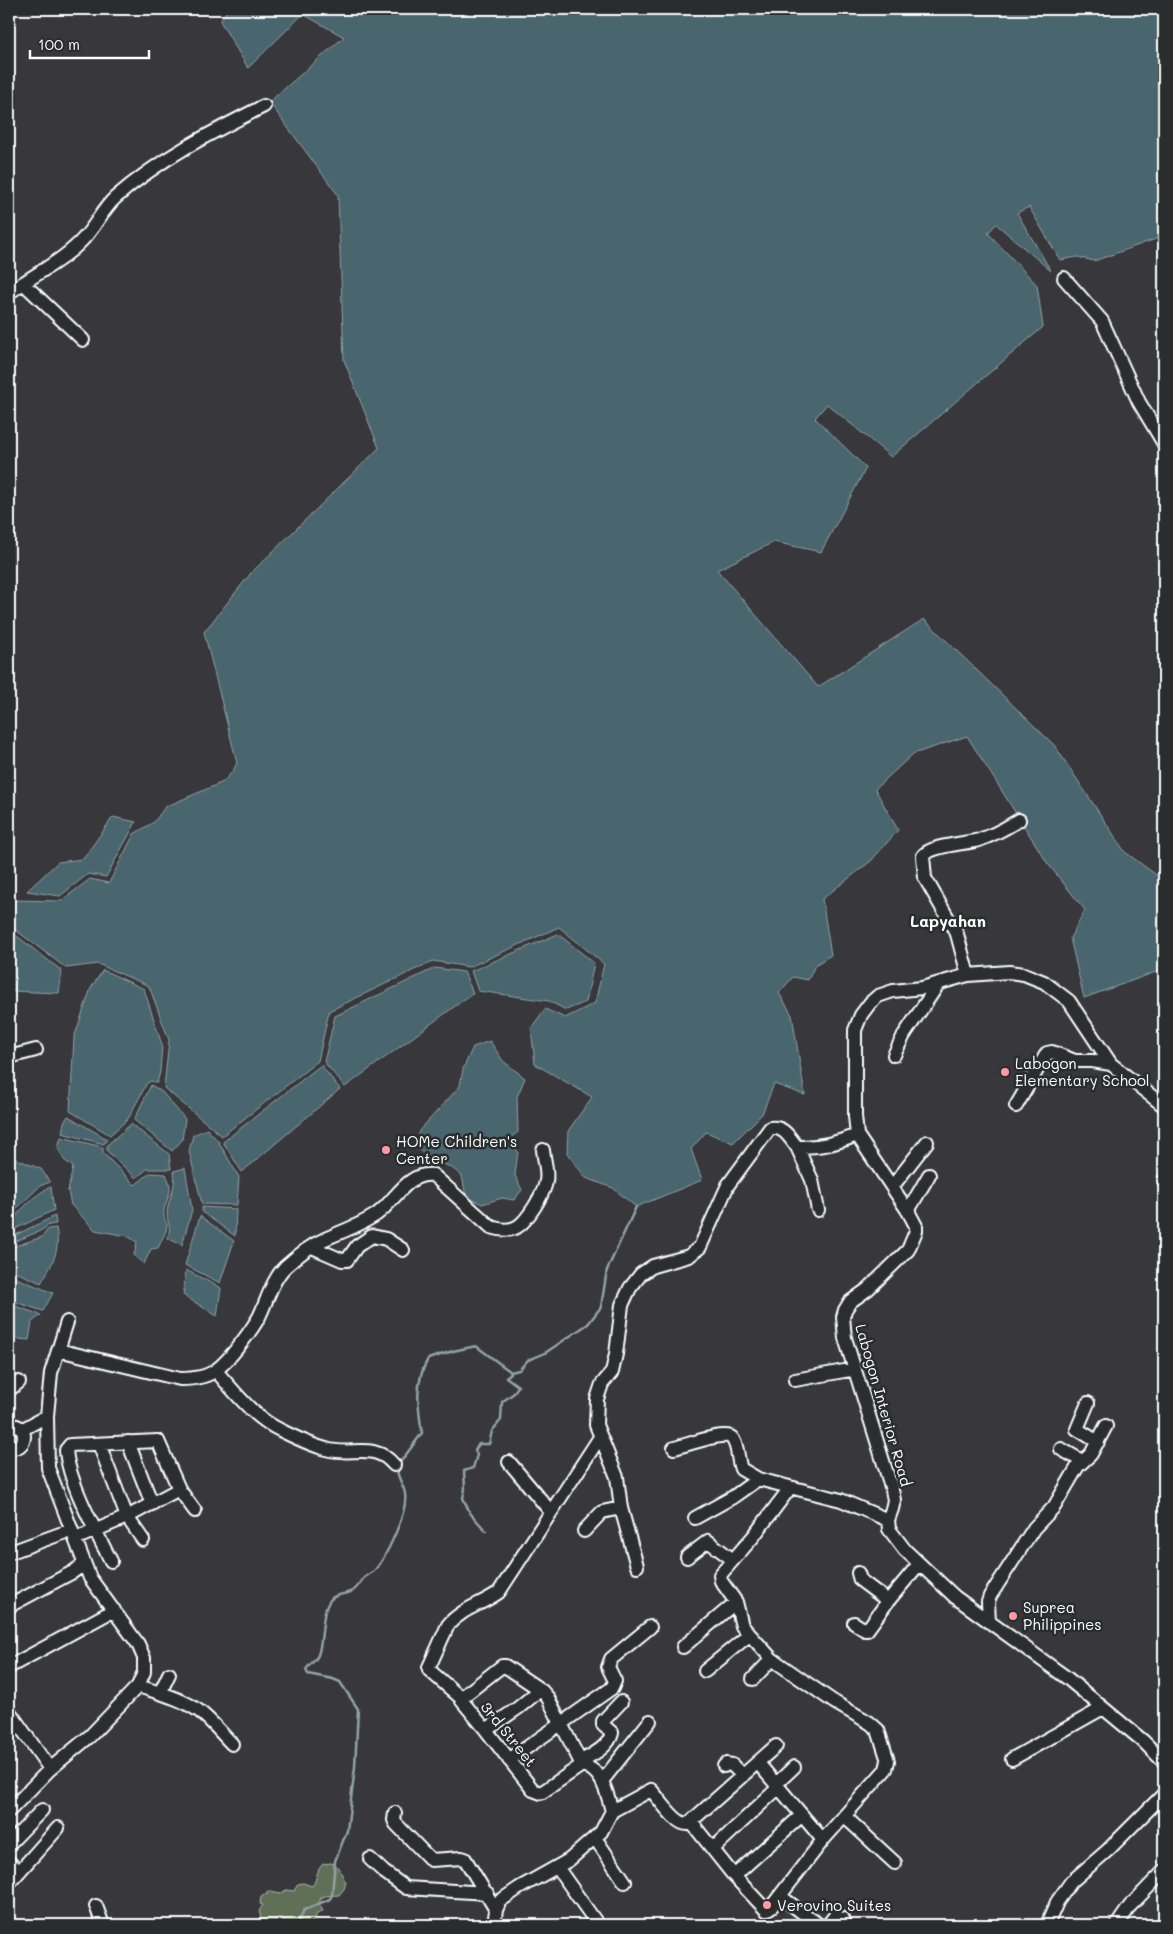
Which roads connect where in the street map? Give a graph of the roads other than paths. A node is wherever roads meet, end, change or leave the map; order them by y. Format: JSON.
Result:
{"nodes":[{"id":1,"x":264,"y":106,"type":"dead end"},
{"id":2,"x":1064,"y":278,"type":"dead end"},
{"id":3,"x":23,"y":283,"type":"junction"},
{"id":4,"x":9,"y":293,"type":"edge"},
{"id":5,"x":83,"y":340,"type":"dead end"},
{"id":6,"x":1164,"y":444,"type":"edge"},
{"id":7,"x":1019,"y":820,"type":"dead end"},
{"id":8,"x":968,"y":975,"type":"junction"},
{"id":9,"x":939,"y":983,"type":"junction"},
{"id":10,"x":36,"y":1050,"type":"dead end"},
{"id":11,"x":894,"y":1055,"type":"dead end"},
{"id":12,"x":9,"y":1057,"type":"edge"},
{"id":13,"x":1111,"y":1064,"type":"junction"},
{"id":14,"x":1016,"y":1106,"type":"dead end"},
{"id":15,"x":1164,"y":1106,"type":"edge"},
{"id":16,"x":857,"y":1135,"type":"junction"},
{"id":17,"x":927,"y":1142,"type":"dead end"},
{"id":18,"x":797,"y":1147,"type":"junction"},
{"id":19,"x":543,"y":1150,"type":"dead end"},
{"id":20,"x":929,"y":1175,"type":"dead end"},
{"id":21,"x":892,"y":1187,"type":"junction"},
{"id":22,"x":818,"y":1210,"type":"dead end"},
{"id":23,"x":908,"y":1211,"type":"junction"},
{"id":24,"x":312,"y":1247,"type":"junction"},
{"id":25,"x":403,"y":1250,"type":"dead end"},
{"id":26,"x":67,"y":1322,"type":"dead end"},
{"id":27,"x":58,"y":1350,"type":"junction"},
{"id":28,"x":855,"y":1370,"type":"junction"},
{"id":29,"x":216,"y":1371,"type":"junction"},
{"id":30,"x":795,"y":1380,"type":"dead end"},
{"id":31,"x":1088,"y":1403,"type":"dead end"},
{"id":32,"x":47,"y":1416,"type":"junction"},
{"id":33,"x":9,"y":1426,"type":"edge"},
{"id":34,"x":1106,"y":1426,"type":"dead end"},
{"id":35,"x":23,"y":1430,"type":"junction"},
{"id":36,"x":600,"y":1437,"type":"junction"},
{"id":37,"x":128,"y":1442,"type":"junction"},
{"id":38,"x":1098,"y":1442,"type":"junction"},
{"id":39,"x":99,"y":1444,"type":"junction"},
{"id":40,"x":9,"y":1447,"type":"edge"},
{"id":41,"x":674,"y":1448,"type":"dead end"},
{"id":42,"x":1061,"y":1449,"type":"dead end"},
{"id":43,"x":1082,"y":1461,"type":"junction"},
{"id":44,"x":509,"y":1462,"type":"dead end"},
{"id":45,"x":394,"y":1465,"type":"dead end"},
{"id":46,"x":758,"y":1479,"type":"junction"},
{"id":47,"x":790,"y":1488,"type":"junction"},
{"id":48,"x":179,"y":1489,"type":"junction"},
{"id":49,"x":152,"y":1504,"type":"junction"},
{"id":50,"x":621,"y":1508,"type":"junction"},
{"id":51,"x":195,"y":1511,"type":"dead end"},
{"id":52,"x":551,"y":1512,"type":"junction"},
{"id":53,"x":127,"y":1517,"type":"junction"},
{"id":54,"x":695,"y":1518,"type":"dead end"},
{"id":55,"x":888,"y":1520,"type":"junction"},
{"id":56,"x":95,"y":1530,"type":"junction"},
{"id":57,"x":584,"y":1531,"type":"dead end"},
{"id":58,"x":73,"y":1534,"type":"junction"},
{"id":59,"x":143,"y":1540,"type":"dead end"},
{"id":60,"x":11,"y":1552,"type":"dead end"},
{"id":61,"x":687,"y":1557,"type":"dead end"},
{"id":62,"x":733,"y":1560,"type":"junction"},
{"id":63,"x":111,"y":1561,"type":"dead end"},
{"id":64,"x":84,"y":1564,"type":"junction"},
{"id":65,"x":918,"y":1564,"type":"junction"},
{"id":66,"x":637,"y":1566,"type":"dead end"},
{"id":67,"x":858,"y":1573,"type":"dead end"},
{"id":68,"x":888,"y":1601,"type":"junction"},
{"id":69,"x":736,"y":1602,"type":"junction"},
{"id":70,"x":13,"y":1604,"type":"dead end"},
{"id":71,"x":114,"y":1610,"type":"junction"},
{"id":72,"x":989,"y":1622,"type":"junction"},
{"id":73,"x":854,"y":1623,"type":"dead end"},
{"id":74,"x":650,"y":1627,"type":"dead end"},
{"id":75,"x":749,"y":1636,"type":"junction"},
{"id":76,"x":683,"y":1647,"type":"dead end"},
{"id":77,"x":772,"y":1659,"type":"junction"},
{"id":78,"x":9,"y":1667,"type":"edge"},
{"id":79,"x":705,"y":1671,"type":"dead end"},
{"id":80,"x":169,"y":1674,"type":"dead end"},
{"id":81,"x":752,"y":1679,"type":"dead end"},
{"id":82,"x":138,"y":1686,"type":"junction"},
{"id":83,"x":540,"y":1690,"type":"junction"},
{"id":84,"x":160,"y":1693,"type":"junction"},
{"id":85,"x":461,"y":1698,"type":"junction"},
{"id":86,"x":621,"y":1702,"type":"dead end"},
{"id":87,"x":1103,"y":1708,"type":"junction"},
{"id":88,"x":9,"y":1711,"type":"edge"},
{"id":89,"x":650,"y":1721,"type":"dead end"},
{"id":90,"x":562,"y":1723,"type":"junction"},
{"id":91,"x":486,"y":1730,"type":"junction"},
{"id":92,"x":232,"y":1744,"type":"dead end"},
{"id":93,"x":776,"y":1746,"type":"dead end"},
{"id":94,"x":1012,"y":1759,"type":"dead end"},
{"id":95,"x":509,"y":1760,"type":"junction"},
{"id":96,"x":1164,"y":1762,"type":"edge"},
{"id":97,"x":582,"y":1763,"type":"junction"},
{"id":98,"x":758,"y":1763,"type":"junction"},
{"id":99,"x":724,"y":1766,"type":"dead end"},
{"id":100,"x":794,"y":1767,"type":"dead end"},
{"id":101,"x":50,"y":1769,"type":"junction"},
{"id":102,"x":743,"y":1776,"type":"junction"},
{"id":103,"x":602,"y":1781,"type":"junction"},
{"id":104,"x":777,"y":1786,"type":"junction"},
{"id":105,"x":1164,"y":1794,"type":"edge"},
{"id":106,"x":1158,"y":1806,"type":"edge"},
{"id":107,"x":9,"y":1809,"type":"edge"},
{"id":108,"x":42,"y":1810,"type":"dead end"},
{"id":109,"x":612,"y":1811,"type":"junction"},
{"id":110,"x":395,"y":1813,"type":"dead end"},
{"id":111,"x":802,"y":1815,"type":"junction"},
{"id":112,"x":844,"y":1816,"type":"junction"},
{"id":113,"x":691,"y":1822,"type":"junction"},
{"id":114,"x":58,"y":1828,"type":"dead end"},
{"id":115,"x":595,"y":1838,"type":"junction"},
{"id":116,"x":823,"y":1840,"type":"junction"},
{"id":117,"x":9,"y":1844,"type":"edge"},
{"id":118,"x":714,"y":1848,"type":"junction"},
{"id":119,"x":370,"y":1859,"type":"dead end"},
{"id":120,"x":9,"y":1862,"type":"edge"},
{"id":121,"x":895,"y":1863,"type":"dead end"},
{"id":122,"x":557,"y":1867,"type":"junction"},
{"id":123,"x":1164,"y":1871,"type":"edge"},
{"id":124,"x":19,"y":1872,"type":"junction"},
{"id":125,"x":734,"y":1876,"type":"junction"},
{"id":126,"x":625,"y":1882,"type":"dead end"},
{"id":127,"x":9,"y":1883,"type":"edge"},
{"id":128,"x":487,"y":1893,"type":"junction"},
{"id":129,"x":780,"y":1896,"type":"junction"},
{"id":130,"x":96,"y":1906,"type":"dead end"},
{"id":131,"x":496,"y":1910,"type":"junction"},
{"id":132,"x":843,"y":1919,"type":"dead end"},
{"id":133,"x":103,"y":1925,"type":"edge"},
{"id":134,"x":494,"y":1925,"type":"edge"},
{"id":135,"x":598,"y":1925,"type":"edge"},
{"id":136,"x":820,"y":1925,"type":"edge"},
{"id":137,"x":828,"y":1925,"type":"edge"},
{"id":138,"x":1047,"y":1925,"type":"edge"},
{"id":139,"x":1117,"y":1925,"type":"edge"}],
"edges":[{"from":1,"to":3,"type":"street"},
{"from":2,"to":6,"type":"street"},
{"from":3,"to":4,"type":"street"},
{"from":3,"to":5,"type":"street"},
{"from":7,"to":8,"type":"street"},
{"from":8,"to":9,"type":"street","name":"Labogon Interior Road"},
{"from":8,"to":13,"type":"street","name":"Labogon Interior Road"},
{"from":9,"to":11,"type":"street"},
{"from":9,"to":16,"type":"street","name":"Labogon Interior Road"},
{"from":10,"to":12,"type":"street"},
{"from":13,"to":14,"type":"street"},
{"from":13,"to":15,"type":"street","name":"Labogon Interior Road"},
{"from":16,"to":18,"type":"street"},
{"from":16,"to":21,"type":"street","name":"Labogon Interior Road"},
{"from":17,"to":21,"type":"street"},
{"from":18,"to":22,"type":"street"},
{"from":18,"to":36,"type":"street"},
{"from":19,"to":24,"type":"street"},
{"from":20,"to":23,"type":"street"},
{"from":21,"to":23,"type":"street","name":"Labogon Interior Road"},
{"from":23,"to":28,"type":"street","name":"Labogon Interior Road"},
{"from":24,"to":25,"type":"street"},
{"from":24,"to":29,"type":"street"},
{"from":26,"to":27,"type":"street"},
{"from":27,"to":29,"type":"street"},
{"from":27,"to":32,"type":"street"},
{"from":28,"to":30,"type":"street"},
{"from":28,"to":55,"type":"street","name":"Labogon Interior Road"},
{"from":29,"to":45,"type":"street"},
{"from":31,"to":38,"type":"street"},
{"from":32,"to":35,"type":"street"},
{"from":32,"to":58,"type":"street"},
{"from":33,"to":35,"type":"street"},
{"from":34,"to":38,"type":"street"},
{"from":35,"to":40,"type":"street"},
{"from":36,"to":50,"type":"street"},
{"from":36,"to":52,"type":"street"},
{"from":37,"to":39,"type":"street"},
{"from":37,"to":48,"type":"street"},
{"from":37,"to":49,"type":"street"},
{"from":38,"to":43,"type":"street"},
{"from":39,"to":53,"type":"street"},
{"from":39,"to":56,"type":"street"},
{"from":41,"to":46,"type":"street"},
{"from":42,"to":43,"type":"street"},
{"from":43,"to":72,"type":"street"},
{"from":44,"to":52,"type":"street"},
{"from":46,"to":47,"type":"street"},
{"from":46,"to":54,"type":"street"},
{"from":47,"to":55,"type":"street"},
{"from":47,"to":62,"type":"street"},
{"from":48,"to":49,"type":"street"},
{"from":48,"to":51,"type":"street"},
{"from":49,"to":53,"type":"street"},
{"from":50,"to":57,"type":"street"},
{"from":50,"to":66,"type":"street"},
{"from":52,"to":85,"type":"street","name":"3rd Street"},
{"from":53,"to":56,"type":"street"},
{"from":53,"to":59,"type":"street"},
{"from":55,"to":65,"type":"street"},
{"from":56,"to":58,"type":"street"},
{"from":56,"to":63,"type":"street"},
{"from":58,"to":60,"type":"street"},
{"from":58,"to":64,"type":"street"},
{"from":61,"to":62,"type":"street"},
{"from":62,"to":69,"type":"street"},
{"from":64,"to":70,"type":"street"},
{"from":64,"to":71,"type":"street"},
{"from":65,"to":68,"type":"street"},
{"from":65,"to":72,"type":"street"},
{"from":67,"to":68,"type":"street"},
{"from":68,"to":73,"type":"street"},
{"from":69,"to":75,"type":"street"},
{"from":69,"to":76,"type":"street"},
{"from":71,"to":78,"type":"street"},
{"from":71,"to":82,"type":"street"},
{"from":72,"to":87,"type":"street"},
{"from":74,"to":90,"type":"street"},
{"from":75,"to":77,"type":"street"},
{"from":75,"to":79,"type":"street"},
{"from":77,"to":81,"type":"street"},
{"from":77,"to":112,"type":"street"},
{"from":80,"to":84,"type":"street"},
{"from":82,"to":84,"type":"street"},
{"from":82,"to":101,"type":"street"},
{"from":83,"to":85,"type":"street"},
{"from":83,"to":90,"type":"street"},
{"from":83,"to":91,"type":"street"},
{"from":84,"to":92,"type":"street"},
{"from":85,"to":91,"type":"street","name":"3rd Street"},
{"from":86,"to":97,"type":"street"},
{"from":87,"to":94,"type":"street"},
{"from":87,"to":96,"type":"street"},
{"from":88,"to":101,"type":"street"},
{"from":89,"to":103,"type":"street"},
{"from":90,"to":95,"type":"street"},
{"from":90,"to":97,"type":"street"},
{"from":91,"to":95,"type":"street","name":"3rd Street"},
{"from":93,"to":98,"type":"street"},
{"from":95,"to":97,"type":"street","name":"3rd Street"},
{"from":97,"to":103,"type":"street"},
{"from":98,"to":102,"type":"street"},
{"from":98,"to":104,"type":"street"},
{"from":99,"to":102,"type":"street"},
{"from":100,"to":104,"type":"street"},
{"from":101,"to":107,"type":"street"},
{"from":102,"to":113,"type":"street"},
{"from":103,"to":109,"type":"street"},
{"from":104,"to":111,"type":"street"},
{"from":104,"to":118,"type":"street"},
{"from":105,"to":106,"type":"street"},
{"from":106,"to":138,"type":"street"},
{"from":108,"to":117,"type":"street"},
{"from":109,"to":113,"type":"street"},
{"from":109,"to":115,"type":"street"},
{"from":110,"to":128,"type":"street"},
{"from":111,"to":116,"type":"street"},
{"from":111,"to":125,"type":"street"},
{"from":112,"to":116,"type":"street"},
{"from":112,"to":121,"type":"street"},
{"from":113,"to":118,"type":"street"},
{"from":114,"to":124,"type":"street"},
{"from":115,"to":122,"type":"street"},
{"from":115,"to":126,"type":"street"},
{"from":116,"to":129,"type":"street"},
{"from":118,"to":125,"type":"street"},
{"from":119,"to":128,"type":"street"},
{"from":120,"to":124,"type":"street"},
{"from":122,"to":131,"type":"street"},
{"from":122,"to":135,"type":"street"},
{"from":123,"to":139,"type":"street"},
{"from":124,"to":127,"type":"street"},
{"from":125,"to":129,"type":"street"},
{"from":128,"to":131,"type":"street"},
{"from":129,"to":136,"type":"street"},
{"from":130,"to":133,"type":"street"},
{"from":131,"to":134,"type":"street"},
{"from":132,"to":137,"type":"street"}]}
